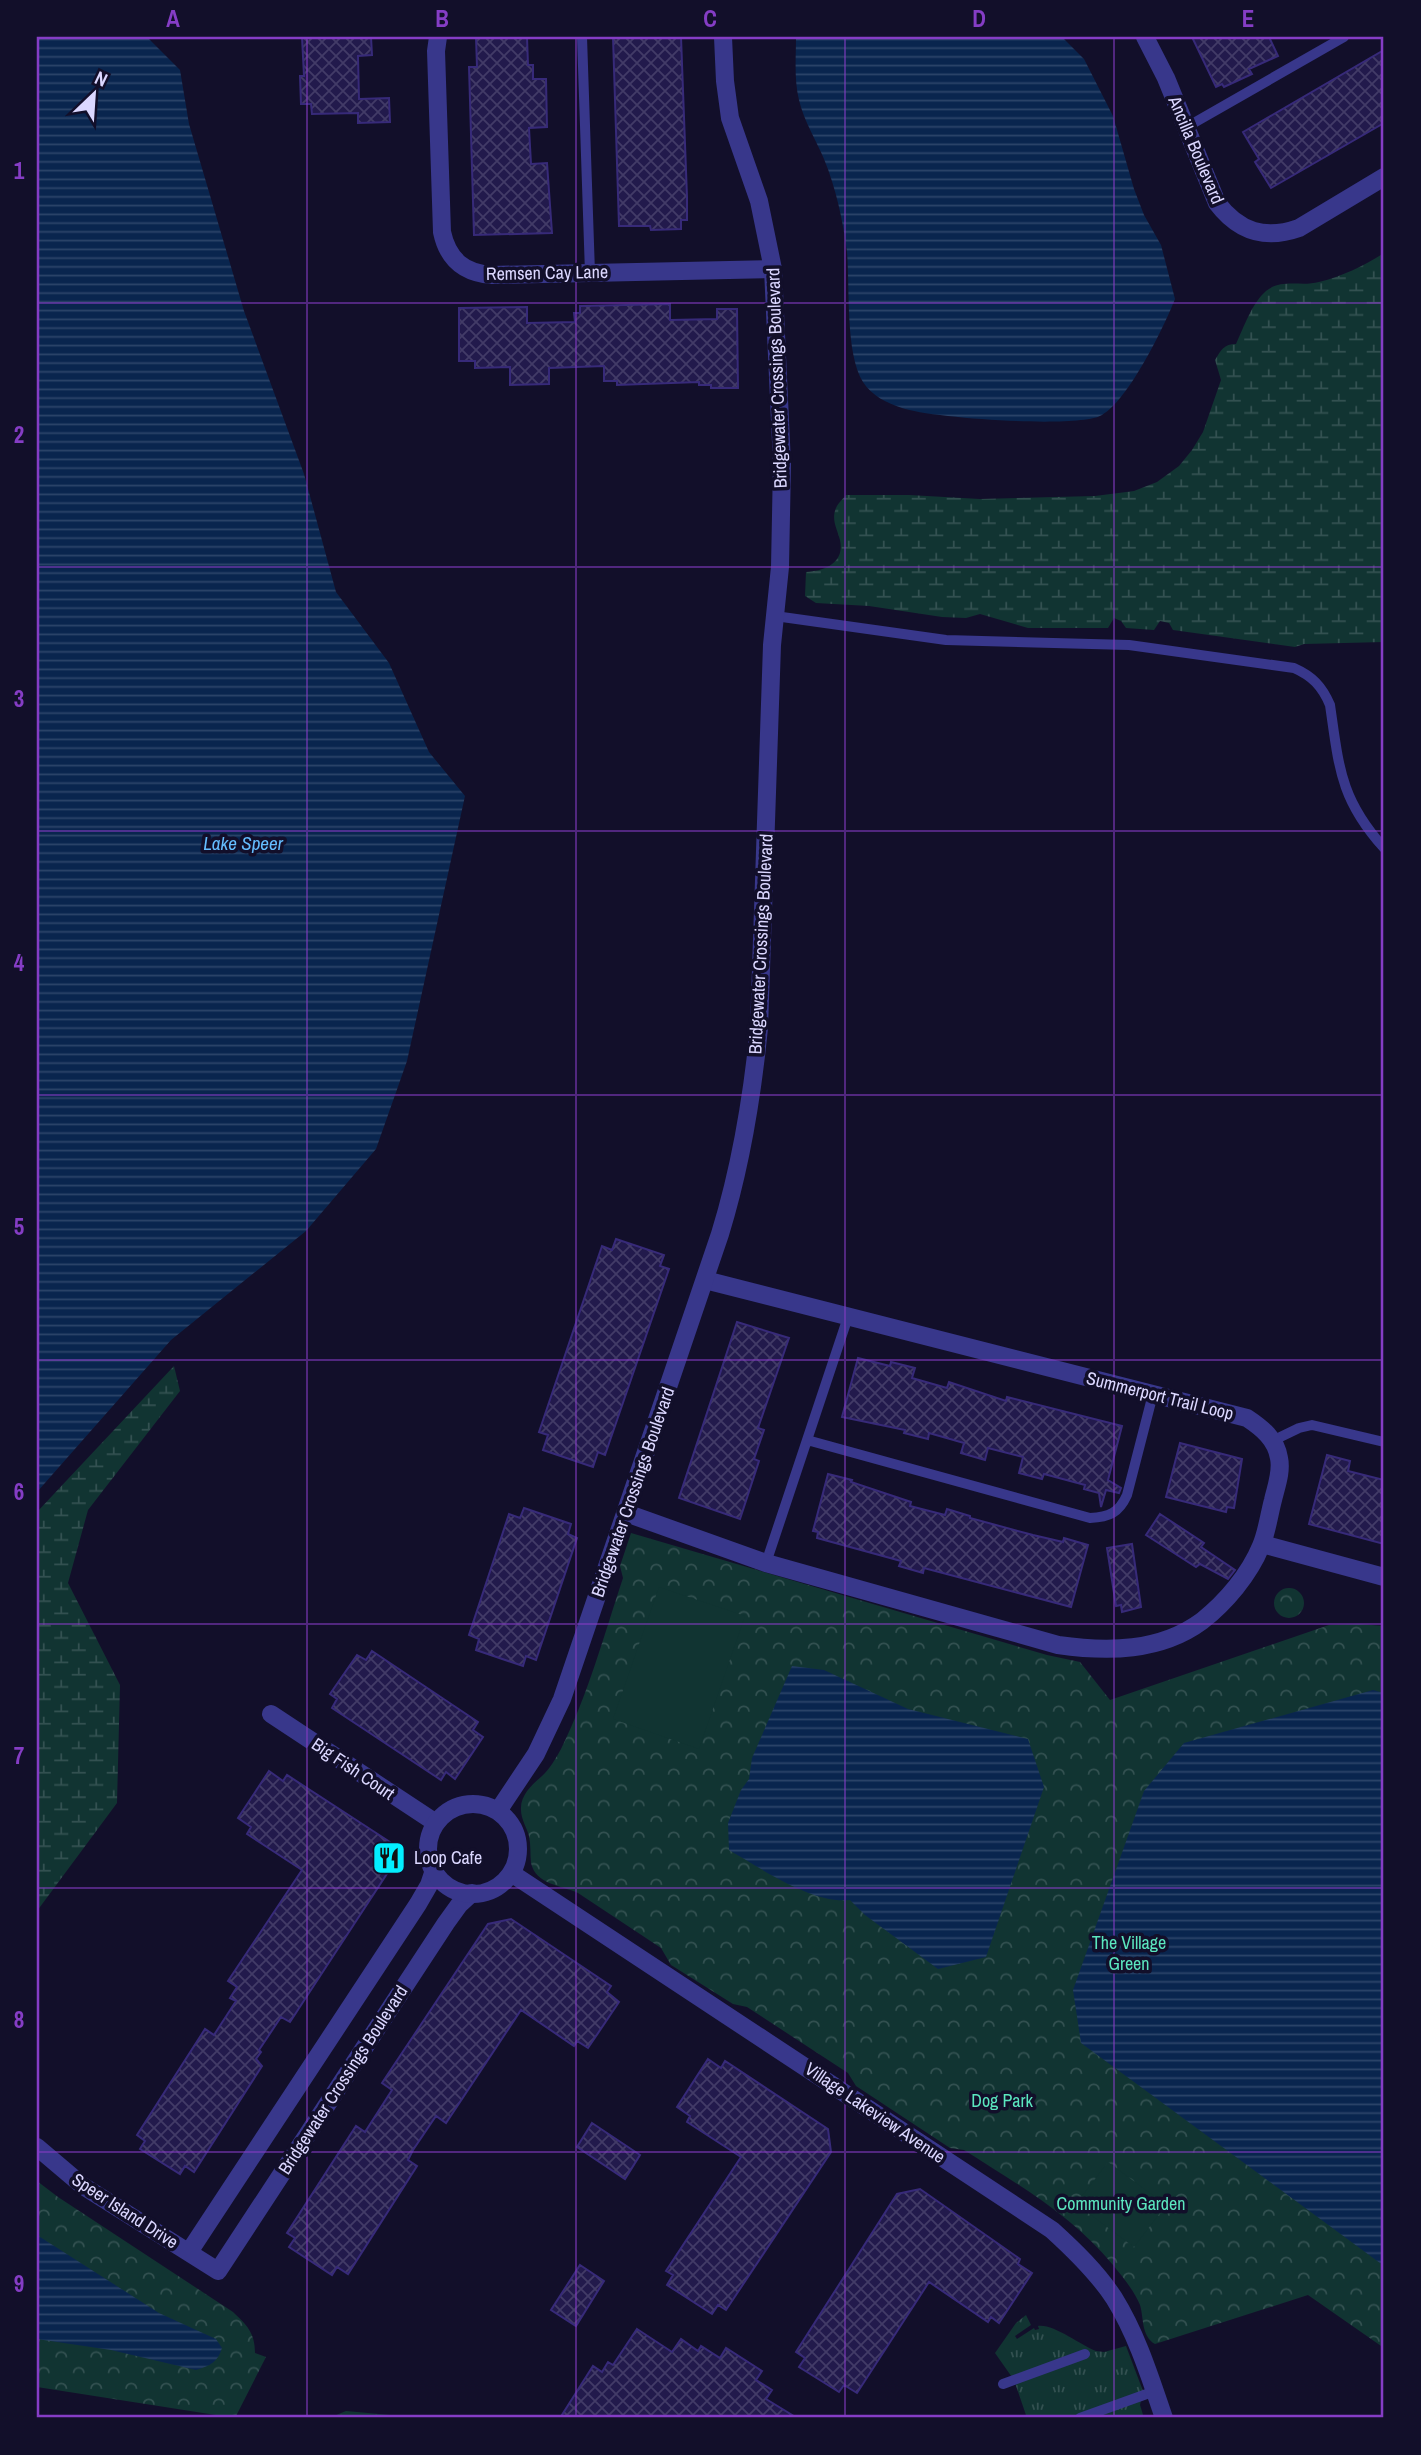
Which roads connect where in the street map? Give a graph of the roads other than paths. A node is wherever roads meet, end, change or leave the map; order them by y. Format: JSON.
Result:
{"nodes":[{"id":1,"x":582,"y":37,"type":"edge"},
{"id":2,"x":723,"y":37,"type":"edge"},
{"id":3,"x":1145,"y":37,"type":"edge"},
{"id":4,"x":1344,"y":37,"type":"edge"},
{"id":5,"x":435,"y":41,"type":"edge"},
{"id":6,"x":1328,"y":41,"type":"edge"},
{"id":7,"x":1185,"y":128,"type":"junction"},
{"id":8,"x":1384,"y":177,"type":"edge"},
{"id":9,"x":773,"y":270,"type":"junction"},
{"id":10,"x":590,"y":273,"type":"junction"},
{"id":11,"x":775,"y":617,"type":"junction"},
{"id":12,"x":1384,"y":848,"type":"edge"},
{"id":13,"x":705,"y":1280,"type":"junction"},
{"id":14,"x":848,"y":1317,"type":"junction"},
{"id":15,"x":1153,"y":1394,"type":"junction"},
{"id":16,"x":807,"y":1440,"type":"junction"},
{"id":17,"x":1272,"y":1441,"type":"junction"},
{"id":18,"x":1384,"y":1442,"type":"edge"},
{"id":19,"x":626,"y":1513,"type":"junction"},
{"id":20,"x":1262,"y":1544,"type":"junction"},
{"id":21,"x":766,"y":1563,"type":"junction"},
{"id":22,"x":1384,"y":1577,"type":"edge"},
{"id":23,"x":271,"y":1714,"type":"dead end"},
{"id":24,"x":498,"y":1811,"type":"junction"},
{"id":25,"x":436,"y":1824,"type":"junction"},
{"id":26,"x":434,"y":1870,"type":"junction"},
{"id":27,"x":511,"y":1873,"type":"junction"},
{"id":28,"x":472,"y":1894,"type":"junction"},
{"id":29,"x":37,"y":2147,"type":"edge"},
{"id":30,"x":189,"y":2252,"type":"junction"},
{"id":31,"x":218,"y":2271,"type":"joint"},
{"id":32,"x":1085,"y":2354,"type":"dead end"},
{"id":33,"x":1003,"y":2384,"type":"dead end"},
{"id":34,"x":1155,"y":2391,"type":"junction"},
{"id":35,"x":1080,"y":2418,"type":"edge"},
{"id":36,"x":1164,"y":2418,"type":"edge"}],
"edges":[{"from":1,"to":10,"type":"lane"},
{"from":2,"to":9,"type":"street","name":"Bridgewater Crossings Boulevard"},
{"from":3,"to":7,"type":"street","name":"Ancilla Boulevard"},
{"from":4,"to":6,"type":"lane"},
{"from":5,"to":10,"type":"street","name":"Remsen Cay Lane"},
{"from":6,"to":7,"type":"lane"},
{"from":7,"to":8,"type":"street","name":"Ancilla Boulevard"},
{"from":9,"to":10,"type":"street","name":"Remsen Cay Lane"},
{"from":9,"to":11,"type":"street","name":"Bridgewater Crossings Boulevard"},
{"from":11,"to":12,"type":"lane"},
{"from":11,"to":13,"type":"street","name":"Bridgewater Crossings Boulevard"},
{"from":13,"to":14,"type":"street","name":"Summerport Trail Loop"},
{"from":13,"to":19,"type":"street","name":"Bridgewater Crossings Boulevard"},
{"from":14,"to":15,"type":"street","name":"Summerport Trail Loop"},
{"from":14,"to":16,"type":"lane"},
{"from":15,"to":16,"type":"lane"},
{"from":15,"to":17,"type":"street","name":"Summerport Trail Loop"},
{"from":16,"to":21,"type":"lane"},
{"from":17,"to":18,"type":"lane"},
{"from":17,"to":20,"type":"street"},
{"from":19,"to":21,"type":"street"},
{"from":19,"to":24,"type":"street","name":"Bridgewater Crossings Boulevard"},
{"from":20,"to":21,"type":"street"},
{"from":20,"to":22,"type":"street"},
{"from":23,"to":25,"type":"street","name":"Big Fish Court"},
{"from":24,"to":25,"type":"street"},
{"from":24,"to":27,"type":"street"},
{"from":25,"to":26,"type":"street"},
{"from":26,"to":28,"type":"street"},
{"from":26,"to":30,"type":"street","name":"Bridgewater Crossings Boulevard"},
{"from":27,"to":28,"type":"street"},
{"from":27,"to":34,"type":"street","name":"Village Lakeview Avenue"},
{"from":28,"to":31,"type":"street","name":"Bridgewater Crossings Boulevard"},
{"from":29,"to":30,"type":"street","name":"Speer Island Drive"},
{"from":30,"to":31,"type":"street","name":"Speer Island Drive"},
{"from":32,"to":33,"type":"lane"},
{"from":34,"to":35,"type":"lane"},
{"from":34,"to":36,"type":"street","name":"Village Lakeview Avenue"}]}
